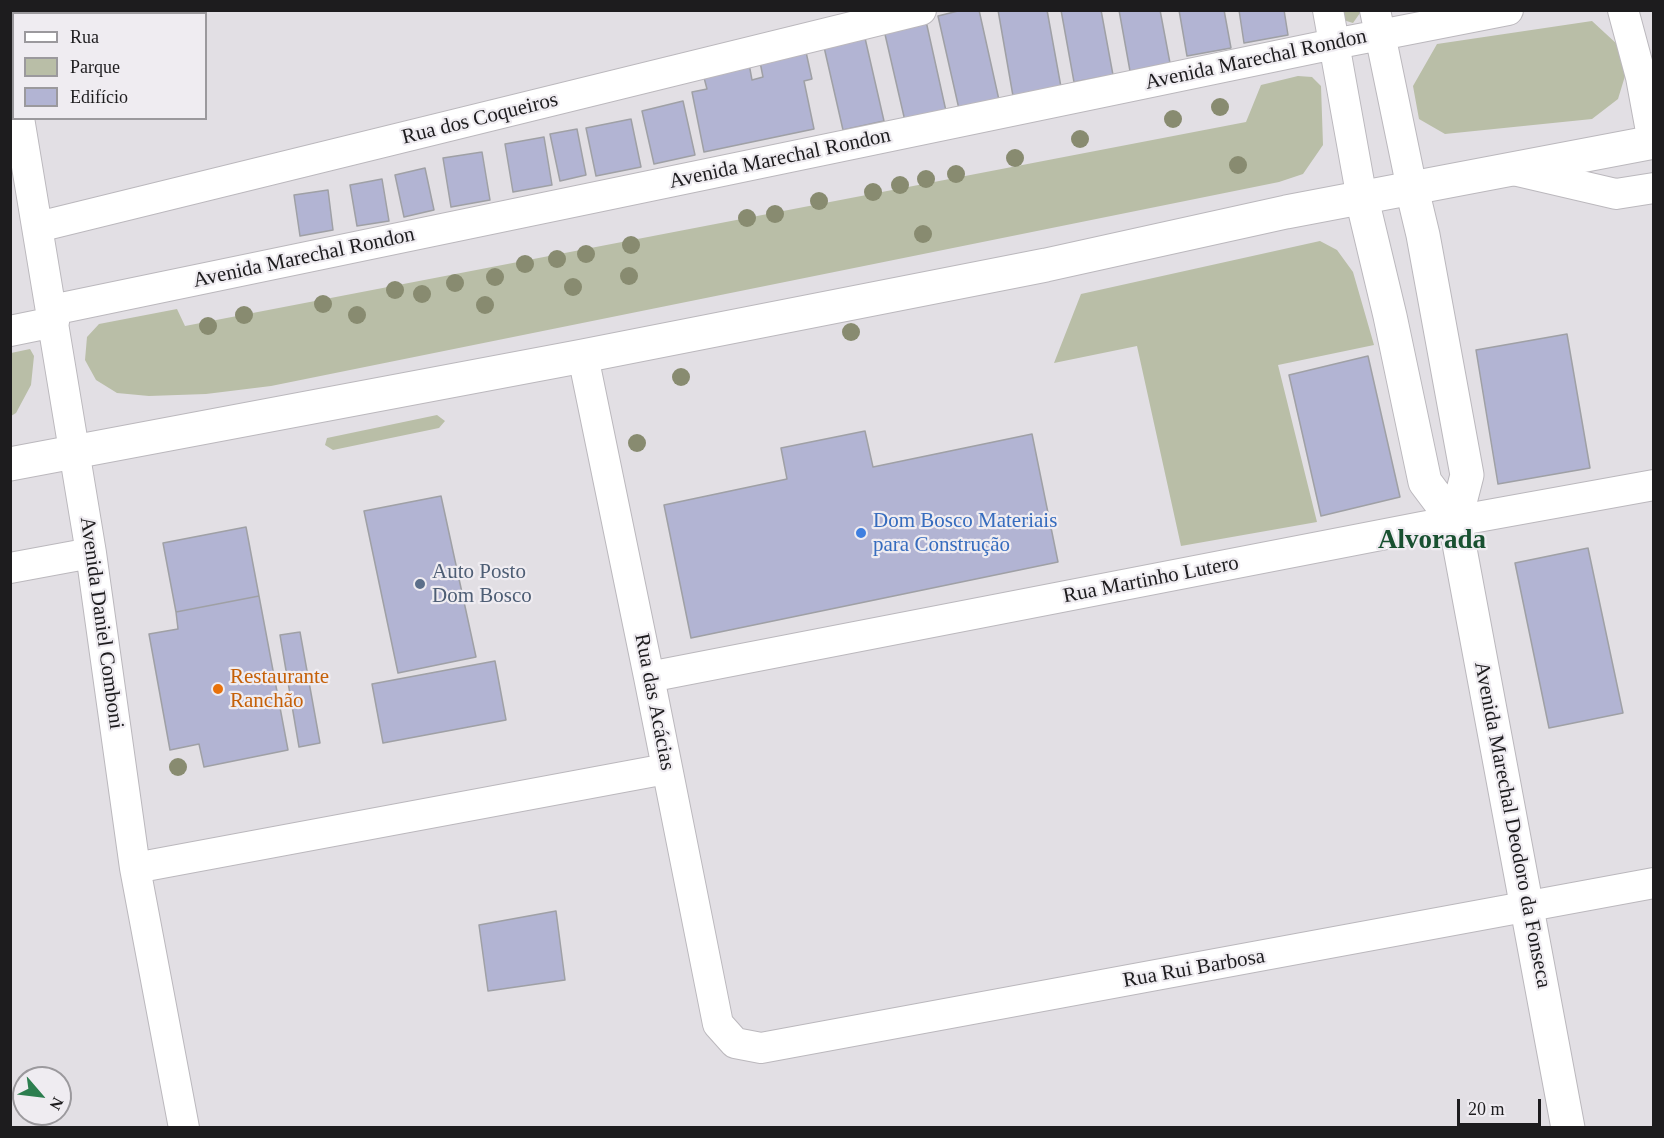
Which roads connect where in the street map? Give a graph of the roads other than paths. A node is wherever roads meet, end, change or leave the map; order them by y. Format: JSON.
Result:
{"nodes":[{"id":1,"x":921,"y":10,"type":"edge"},
{"id":2,"x":1328,"y":10,"type":"edge"},
{"id":3,"x":1508,"y":10,"type":"edge"},
{"id":4,"x":1623,"y":10,"type":"edge"},
{"id":5,"x":1377,"y":23,"type":"edge"},
{"id":6,"x":1334,"y":44,"type":"junction"},
{"id":7,"x":1647,"y":75,"type":"edge"},
{"id":8,"x":19,"y":120,"type":"edge"},
{"id":9,"x":1653,"y":142,"type":"edge"},
{"id":10,"x":1513,"y":170,"type":"junction"},
{"id":11,"x":1653,"y":188,"type":"edge"},
{"id":12,"x":1412,"y":189,"type":"junction"},
{"id":13,"x":1362,"y":199,"type":"junction"},
{"id":14,"x":38,"y":227,"type":"junction"},
{"id":15,"x":53,"y":316,"type":"junction"},
{"id":16,"x":10,"y":331,"type":"edge"},
{"id":17,"x":583,"y":356,"type":"junction"},
{"id":18,"x":75,"y":453,"type":"junction"},
{"id":19,"x":10,"y":464,"type":"edge"},
{"id":20,"x":1653,"y":485,"type":"edge"},
{"id":21,"x":1455,"y":522,"type":"junction"},
{"id":22,"x":91,"y":553,"type":"junction"},
{"id":23,"x":10,"y":568,"type":"edge"},
{"id":24,"x":650,"y":677,"type":"junction"},
{"id":25,"x":666,"y":769,"type":"junction"},
{"id":26,"x":135,"y":868,"type":"junction"},
{"id":27,"x":1653,"y":883,"type":"edge"},
{"id":28,"x":1528,"y":907,"type":"junction"},
{"id":29,"x":735,"y":1043,"type":"joint"},
{"id":30,"x":184,"y":1128,"type":"edge"},
{"id":31,"x":1568,"y":1128,"type":"edge"}],
"edges":[{"from":1,"to":14,"type":"street","name":"Rua dos Coqueiros"},
{"from":2,"to":6,"type":"street"},
{"from":3,"to":5,"type":"street","name":"Avenida Marechal Rondon"},
{"from":4,"to":7,"type":"street"},
{"from":5,"to":6,"type":"street","name":"Avenida Marechal Rondon"},
{"from":5,"to":12,"type":"street"},
{"from":6,"to":13,"type":"street"},
{"from":6,"to":15,"type":"street","name":"Avenida Marechal Rondon"},
{"from":7,"to":9,"type":"street"},
{"from":8,"to":14,"type":"street","name":"Avenida Daniel Comboni"},
{"from":9,"to":10,"type":"main road"},
{"from":10,"to":11,"type":"street"},
{"from":10,"to":12,"type":"main road"},
{"from":12,"to":13,"type":"main road"},
{"from":12,"to":21,"type":"main road","name":"Avenida Marechal Deodoro da Fonseca"},
{"from":13,"to":17,"type":"main road"},
{"from":13,"to":21,"type":"main road","name":"Avenida Marechal Deodoro da Fonseca"},
{"from":14,"to":15,"type":"street","name":"Avenida Daniel Comboni"},
{"from":15,"to":16,"type":"street","name":"Avenida Marechal Rondon"},
{"from":15,"to":18,"type":"street","name":"Avenida Daniel Comboni"},
{"from":17,"to":18,"type":"main road"},
{"from":17,"to":24,"type":"street","name":"Rua das Acácias"},
{"from":18,"to":19,"type":"main road"},
{"from":18,"to":22,"type":"street","name":"Avenida Daniel Comboni"},
{"from":20,"to":21,"type":"street","name":"Rua Martinho Lutero"},
{"from":21,"to":24,"type":"street","name":"Rua Martinho Lutero"},
{"from":21,"to":28,"type":"main road","name":"Avenida Marechal Deodoro da Fonseca"},
{"from":22,"to":23,"type":"street"},
{"from":22,"to":26,"type":"street","name":"Avenida Daniel Comboni"},
{"from":24,"to":25,"type":"street","name":"Rua das Acácias"},
{"from":25,"to":26,"type":"street"},
{"from":25,"to":29,"type":"street","name":"Rua das Acácias"},
{"from":26,"to":30,"type":"street","name":"Avenida Daniel Comboni"},
{"from":27,"to":28,"type":"street","name":"Rua Rui Barbosa"},
{"from":28,"to":29,"type":"street","name":"Rua Rui Barbosa"},
{"from":28,"to":31,"type":"main road","name":"Avenida Marechal Deodoro da Fonseca"}]}
